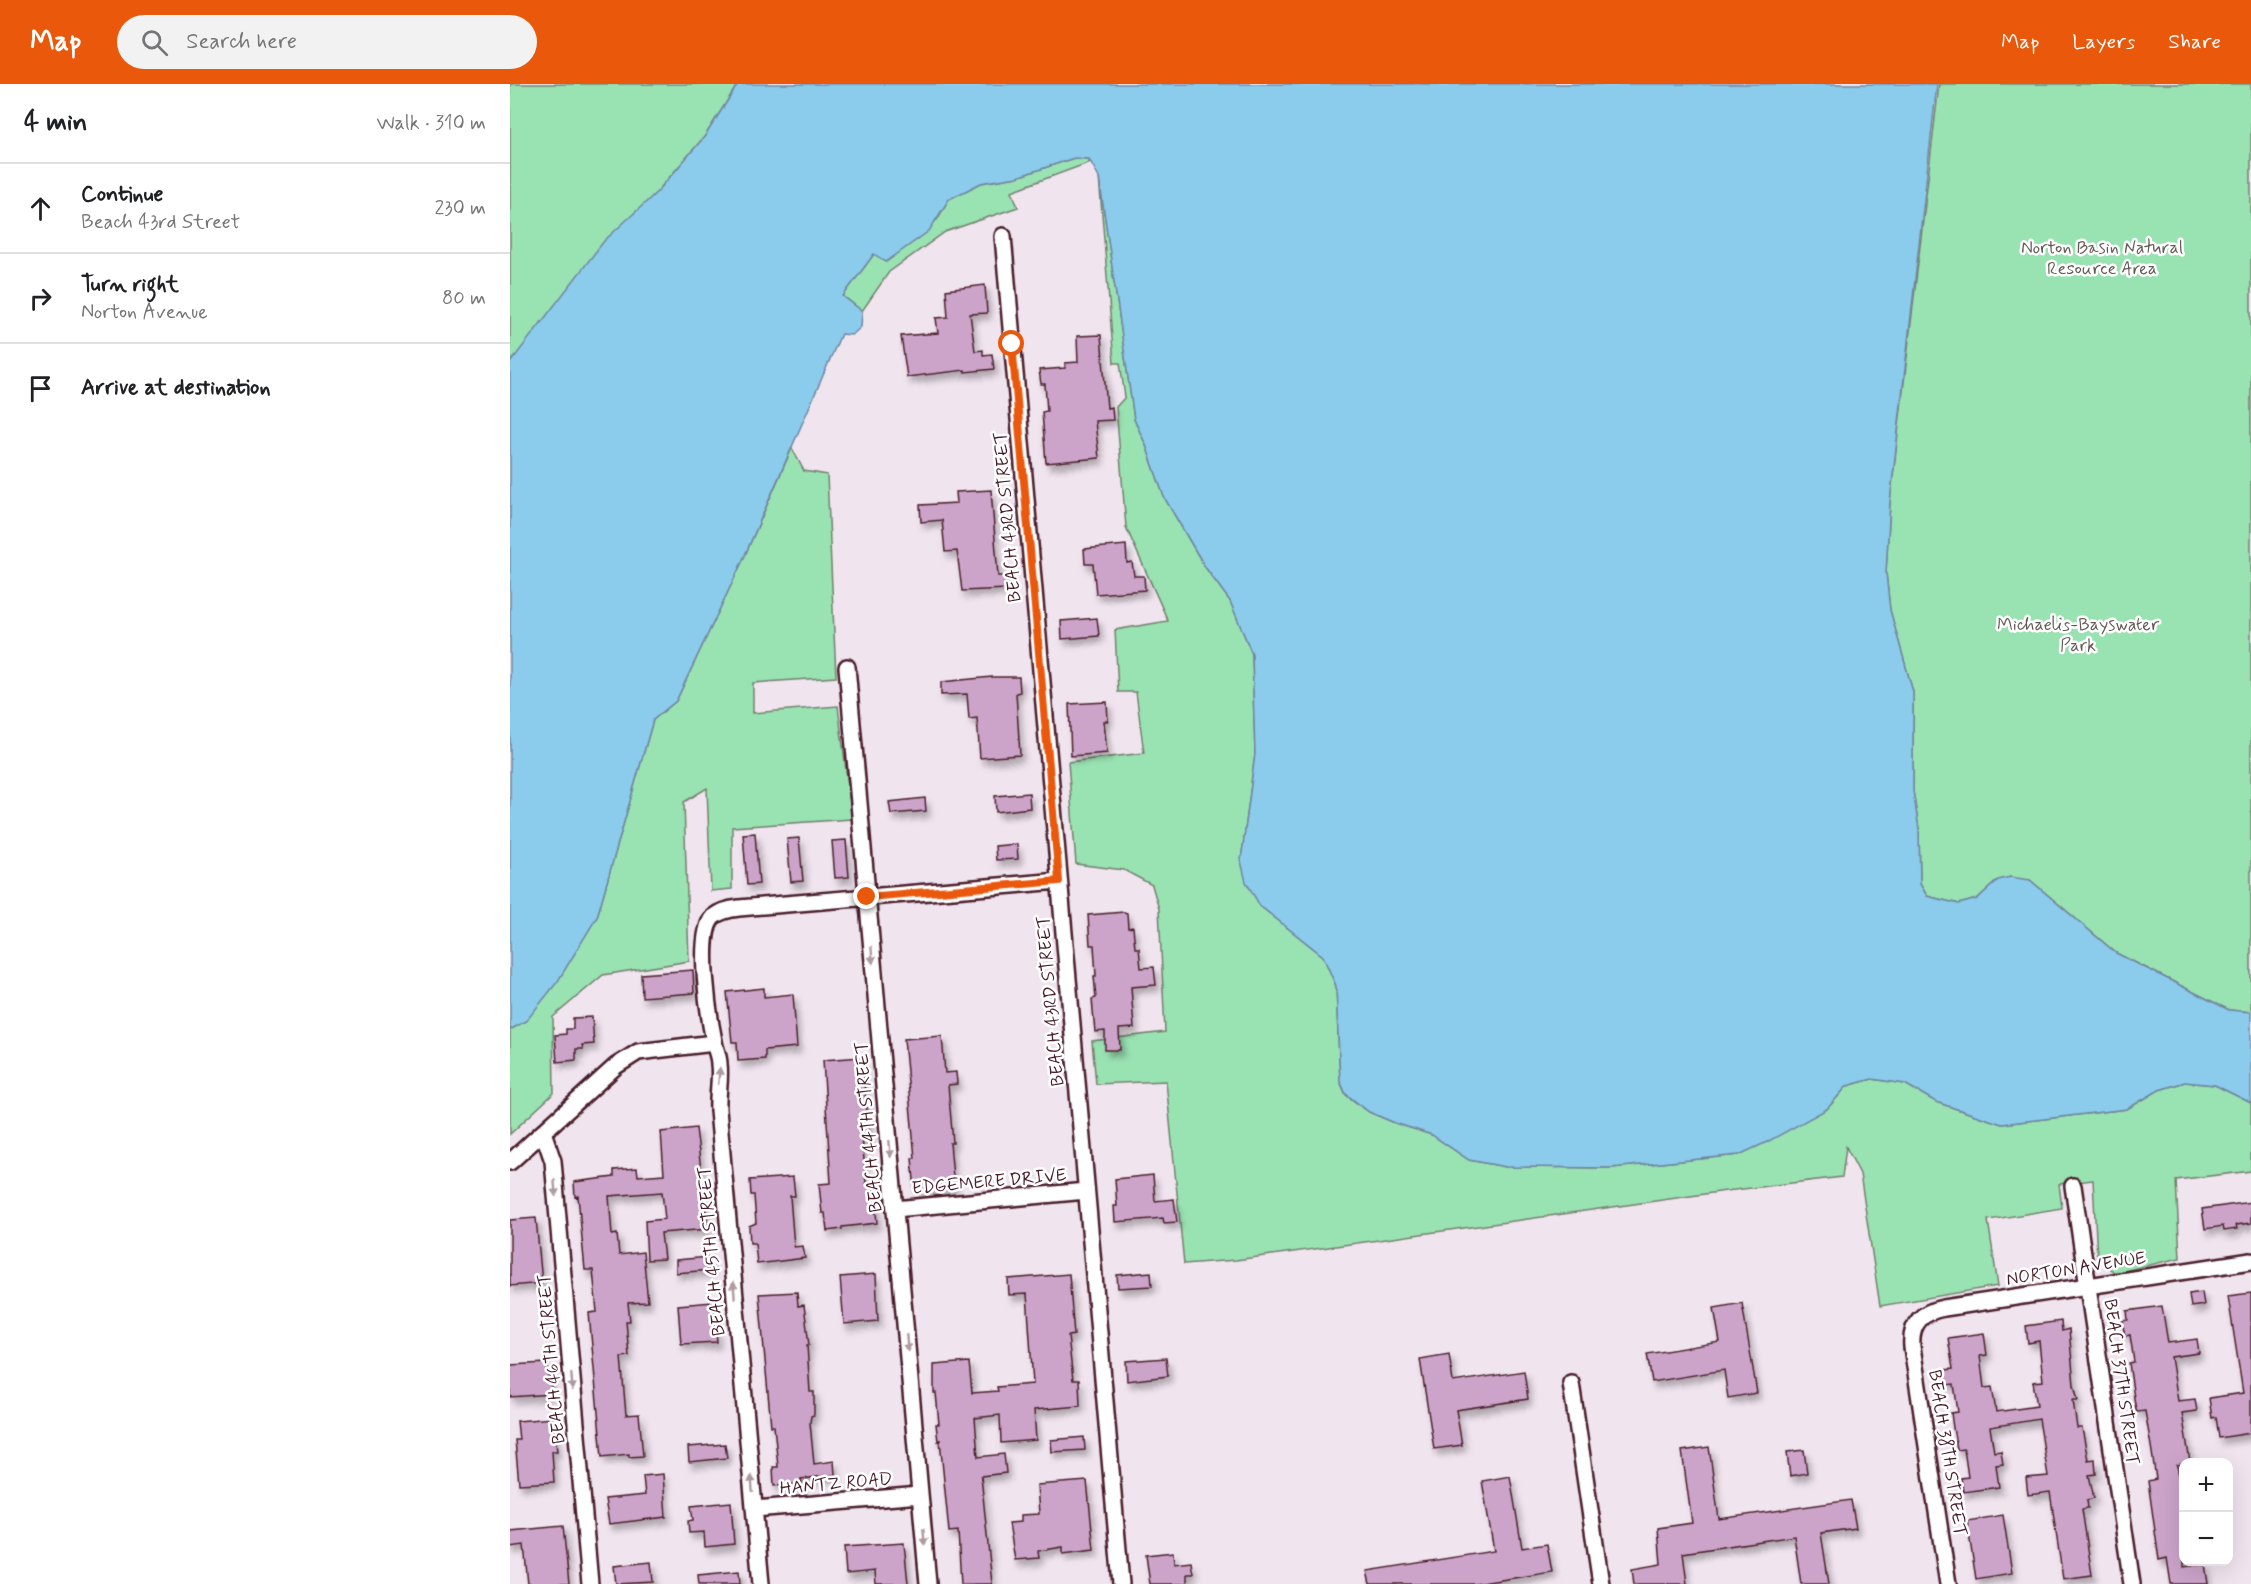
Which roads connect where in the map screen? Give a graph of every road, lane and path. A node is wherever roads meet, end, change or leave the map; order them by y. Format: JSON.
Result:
{"nodes":[{"id":1,"x":1003,"y":236,"type":"dead end"},
{"id":2,"x":847,"y":667,"type":"dead end"},
{"id":3,"x":1059,"y":881,"type":"junction"},
{"id":4,"x":867,"y":897,"type":"junction"},
{"id":5,"x":714,"y":1043,"type":"junction"},
{"id":6,"x":543,"y":1132,"type":"junction"},
{"id":7,"x":510,"y":1162,"type":"edge"},
{"id":8,"x":2073,"y":1186,"type":"dead end"},
{"id":9,"x":1086,"y":1191,"type":"junction"},
{"id":10,"x":895,"y":1209,"type":"junction"},
{"id":11,"x":2251,"y":1261,"type":"edge"},
{"id":12,"x":2088,"y":1286,"type":"junction"},
{"id":13,"x":1914,"y":1328,"type":"joint"},
{"id":14,"x":1571,"y":1383,"type":"dead end"},
{"id":15,"x":920,"y":1495,"type":"junction"},
{"id":16,"x":754,"y":1509,"type":"junction"},
{"id":17,"x":590,"y":1584,"type":"edge"},
{"id":18,"x":761,"y":1584,"type":"edge"},
{"id":19,"x":928,"y":1584,"type":"edge"},
{"id":20,"x":1121,"y":1584,"type":"edge"},
{"id":21,"x":1601,"y":1584,"type":"edge"},
{"id":22,"x":1948,"y":1584,"type":"edge"},
{"id":23,"x":2132,"y":1584,"type":"edge"}],
"edges":[{"from":1,"to":3,"type":"street","name":"BEACH 43RD STREET"},
{"from":2,"to":4,"type":"street","name":"BEACH 44TH STREET"},
{"from":3,"to":4,"type":"street"},
{"from":3,"to":9,"type":"street","name":"BEACH 43RD STREET"},
{"from":4,"to":5,"type":"street","name":"BEACH 45TH STREET"},
{"from":4,"to":10,"type":"street","name":"BEACH 44TH STREET","one_way":true},
{"from":5,"to":6,"type":"street"},
{"from":16,"to":5,"type":"street","name":"BEACH 45TH STREET","one_way":true},
{"from":6,"to":7,"type":"street"},
{"from":6,"to":17,"type":"street","name":"BEACH 46TH STREET","one_way":true},
{"from":8,"to":12,"type":"street","name":"BEACH 37TH STREET"},
{"from":9,"to":10,"type":"street","name":"EDGEMERE DRIVE"},
{"from":9,"to":20,"type":"street","name":"BEACH 43RD STREET"},
{"from":10,"to":15,"type":"street","name":"BEACH 44TH STREET","one_way":true},
{"from":11,"to":12,"type":"street","name":"NORTON AVENUE"},
{"from":12,"to":13,"type":"street","name":"NORTON AVENUE"},
{"from":12,"to":23,"type":"street","name":"BEACH 37TH STREET"},
{"from":13,"to":22,"type":"street","name":"BEACH 38TH STREET"},
{"from":14,"to":21,"type":"street"},
{"from":15,"to":16,"type":"street","name":"HANTZ ROAD"},
{"from":15,"to":19,"type":"street","name":"BEACH 44TH STREET","one_way":true},
{"from":16,"to":18,"type":"street","name":"BEACH 45TH STREET"}]}
